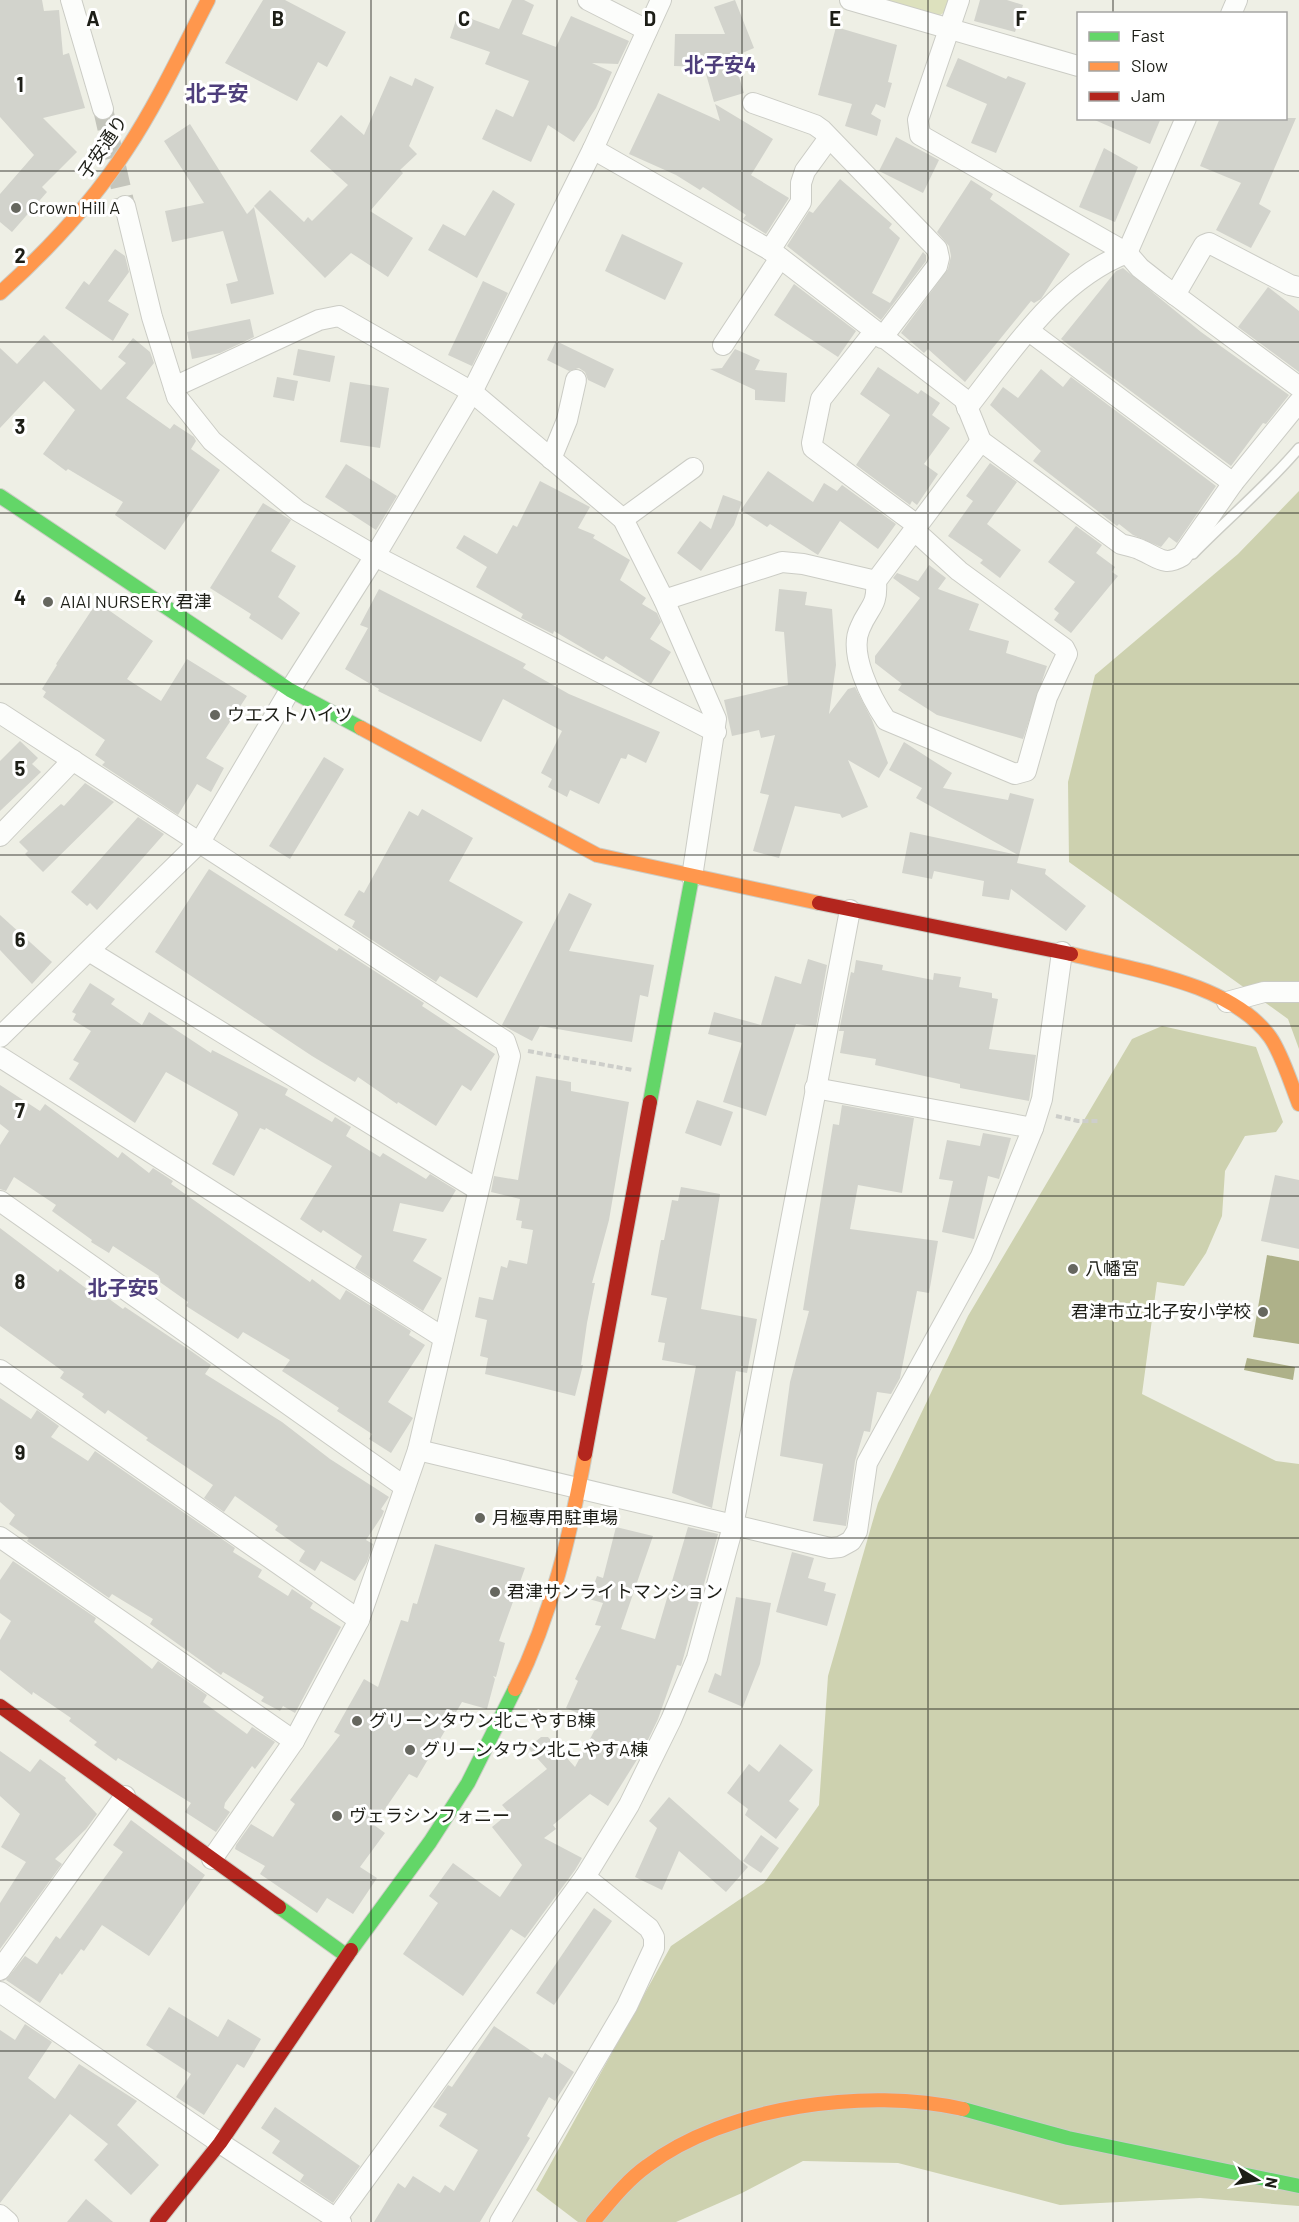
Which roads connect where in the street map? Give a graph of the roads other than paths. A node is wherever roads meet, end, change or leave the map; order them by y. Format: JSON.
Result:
{"nodes":[{"id":1,"x":71,"y":0,"type":"edge"},
{"id":2,"x":208,"y":0,"type":"edge"},
{"id":3,"x":588,"y":0,"type":"edge"},
{"id":4,"x":661,"y":0,"type":"edge"},
{"id":5,"x":850,"y":0,"type":"edge"},
{"id":6,"x":958,"y":0,"type":"edge"},
{"id":7,"x":948,"y":29,"type":"junction"},
{"id":8,"x":647,"y":30,"type":"junction"},
{"id":9,"x":1077,"y":66,"type":"edge"},
{"id":10,"x":753,"y":103,"type":"dead end"},
{"id":11,"x":103,"y":109,"type":"tunnel mouth"},
{"id":12,"x":1185,"y":120,"type":"edge"},
{"id":13,"x":829,"y":138,"type":"junction"},
{"id":14,"x":593,"y":149,"type":"junction"},
{"id":15,"x":125,"y":206,"type":"tunnel mouth"},
{"id":16,"x":1127,"y":253,"type":"junction"},
{"id":17,"x":775,"y":254,"type":"junction"},
{"id":18,"x":1299,"y":286,"type":"edge"},
{"id":19,"x":0,"y":293,"type":"edge"},
{"id":20,"x":1175,"y":296,"type":"junction"},
{"id":21,"x":1029,"y":331,"type":"junction"},
{"id":22,"x":878,"y":335,"type":"junction"},
{"id":23,"x":723,"y":345,"type":"dead end"},
{"id":24,"x":576,"y":380,"type":"dead end"},
{"id":25,"x":174,"y":387,"type":"junction"},
{"id":26,"x":1299,"y":387,"type":"edge"},
{"id":27,"x":472,"y":392,"type":"junction"},
{"id":28,"x":1299,"y":402,"type":"edge"},
{"id":29,"x":967,"y":408,"type":"junction"},
{"id":30,"x":981,"y":441,"type":"junction"},
{"id":31,"x":1299,"y":448,"type":"edge"},
{"id":32,"x":551,"y":459,"type":"junction"},
{"id":33,"x":693,"y":468,"type":"dead end"},
{"id":34,"x":1233,"y":483,"type":"junction"},
{"id":35,"x":0,"y":496,"type":"edge"},
{"id":36,"x":623,"y":519,"type":"junction"},
{"id":37,"x":916,"y":527,"type":"junction"},
{"id":38,"x":375,"y":556,"type":"junction"},
{"id":39,"x":1182,"y":556,"type":"junction"},
{"id":40,"x":876,"y":580,"type":"junction"},
{"id":41,"x":664,"y":600,"type":"junction"},
{"id":42,"x":290,"y":690,"type":"junction"},
{"id":43,"x":0,"y":713,"type":"edge"},
{"id":44,"x":716,"y":732,"type":"junction"},
{"id":45,"x":73,"y":760,"type":"junction"},
{"id":46,"x":0,"y":836,"type":"edge"},
{"id":47,"x":200,"y":842,"type":"junction"},
{"id":48,"x":692,"y":877,"type":"junction"},
{"id":49,"x":850,"y":910,"type":"junction"},
{"id":50,"x":89,"y":951,"type":"junction"},
{"id":51,"x":1062,"y":952,"type":"junction"},
{"id":52,"x":1299,"y":992,"type":"edge"},
{"id":53,"x":1227,"y":1002,"type":"junction"},
{"id":54,"x":0,"y":1037,"type":"edge"},
{"id":55,"x":0,"y":1057,"type":"edge"},
{"id":56,"x":815,"y":1088,"type":"junction"},
{"id":57,"x":1299,"y":1104,"type":"edge"},
{"id":58,"x":1035,"y":1120,"type":"junction"},
{"id":59,"x":477,"y":1189,"type":"junction"},
{"id":60,"x":0,"y":1201,"type":"edge"},
{"id":61,"x":444,"y":1338,"type":"junction"},
{"id":62,"x":0,"y":1370,"type":"edge"},
{"id":63,"x":418,"y":1450,"type":"junction"},
{"id":64,"x":405,"y":1487,"type":"junction"},
{"id":65,"x":579,"y":1488,"type":"junction"},
{"id":66,"x":734,"y":1526,"type":"junction"},
{"id":67,"x":0,"y":1537,"type":"edge"},
{"id":68,"x":359,"y":1620,"type":"junction"},
{"id":69,"x":0,"y":1706,"type":"edge"},
{"id":70,"x":294,"y":1741,"type":"junction"},
{"id":71,"x":125,"y":1796,"type":"junction"},
{"id":72,"x":212,"y":1859,"type":"junction"},
{"id":73,"x":585,"y":1877,"type":"junction"},
{"id":74,"x":347,"y":1956,"type":"junction"},
{"id":75,"x":0,"y":1970,"type":"edge"},
{"id":76,"x":0,"y":1992,"type":"edge"},
{"id":77,"x":220,"y":2143,"type":"junction"},
{"id":78,"x":1299,"y":2186,"type":"edge"},
{"id":79,"x":0,"y":2215,"type":"edge"},
{"id":80,"x":338,"y":2221,"type":"edge"},
{"id":81,"x":8,"y":2222,"type":"edge"},
{"id":82,"x":158,"y":2222,"type":"edge"},
{"id":83,"x":500,"y":2222,"type":"edge"},
{"id":84,"x":592,"y":2222,"type":"edge"}],
"edges":[{"from":1,"to":11,"type":"street"},
{"from":2,"to":19,"type":"street","name":"子安通り"},
{"from":3,"to":8,"type":"street"},
{"from":4,"to":8,"type":"street"},
{"from":5,"to":7,"type":"street"},
{"from":6,"to":7,"type":"street"},
{"from":7,"to":9,"type":"street"},
{"from":7,"to":16,"type":"street"},
{"from":8,"to":14,"type":"street"},
{"from":10,"to":13,"type":"street"},
{"from":12,"to":16,"type":"street"},
{"from":13,"to":17,"type":"street"},
{"from":13,"to":22,"type":"street"},
{"from":14,"to":17,"type":"street"},
{"from":14,"to":27,"type":"street"},
{"from":15,"to":25,"type":"street"},
{"from":16,"to":20,"type":"street"},
{"from":16,"to":21,"type":"street"},
{"from":17,"to":22,"type":"street"},
{"from":17,"to":23,"type":"street"},
{"from":18,"to":20,"type":"street"},
{"from":20,"to":26,"type":"street"},
{"from":21,"to":29,"type":"street"},
{"from":21,"to":34,"type":"street"},
{"from":22,"to":29,"type":"street"},
{"from":22,"to":37,"type":"street"},
{"from":24,"to":32,"type":"street"},
{"from":25,"to":27,"type":"street"},
{"from":25,"to":38,"type":"street"},
{"from":27,"to":32,"type":"street"},
{"from":27,"to":38,"type":"street"},
{"from":28,"to":34,"type":"street"},
{"from":29,"to":30,"type":"street"},
{"from":30,"to":37,"type":"street"},
{"from":30,"to":39,"type":"street"},
{"from":31,"to":39,"type":"lane"},
{"from":32,"to":36,"type":"street"},
{"from":33,"to":36,"type":"street"},
{"from":34,"to":39,"type":"street"},
{"from":35,"to":42,"type":"street"},
{"from":36,"to":41,"type":"street"},
{"from":37,"to":40,"type":"street"},
{"from":37,"to":40,"type":"street"},
{"from":38,"to":42,"type":"street"},
{"from":38,"to":44,"type":"street"},
{"from":40,"to":41,"type":"street"},
{"from":41,"to":44,"type":"street"},
{"from":42,"to":47,"type":"street"},
{"from":42,"to":48,"type":"street"},
{"from":43,"to":45,"type":"street"},
{"from":44,"to":48,"type":"street"},
{"from":45,"to":46,"type":"street"},
{"from":45,"to":47,"type":"street"},
{"from":47,"to":50,"type":"street"},
{"from":47,"to":59,"type":"street"},
{"from":48,"to":49,"type":"street"},
{"from":48,"to":65,"type":"street"},
{"from":49,"to":51,"type":"street"},
{"from":49,"to":56,"type":"street"},
{"from":50,"to":54,"type":"street"},
{"from":50,"to":59,"type":"street"},
{"from":51,"to":53,"type":"street"},
{"from":51,"to":58,"type":"street"},
{"from":52,"to":53,"type":"street"},
{"from":53,"to":57,"type":"street"},
{"from":55,"to":61,"type":"street"},
{"from":56,"to":58,"type":"street"},
{"from":56,"to":66,"type":"street"},
{"from":58,"to":66,"type":"street"},
{"from":59,"to":61,"type":"street"},
{"from":60,"to":64,"type":"street"},
{"from":61,"to":63,"type":"street"},
{"from":62,"to":68,"type":"street"},
{"from":63,"to":64,"type":"street"},
{"from":63,"to":65,"type":"street"},
{"from":64,"to":68,"type":"street"},
{"from":65,"to":66,"type":"street"},
{"from":65,"to":74,"type":"street"},
{"from":66,"to":73,"type":"street"},
{"from":67,"to":70,"type":"street"},
{"from":68,"to":70,"type":"street"},
{"from":69,"to":71,"type":"street"},
{"from":70,"to":72,"type":"street"},
{"from":71,"to":72,"type":"street"},
{"from":71,"to":75,"type":"street"},
{"from":72,"to":74,"type":"street"},
{"from":73,"to":80,"type":"street"},
{"from":73,"to":83,"type":"street"},
{"from":74,"to":77,"type":"street"},
{"from":76,"to":77,"type":"street"},
{"from":77,"to":80,"type":"street"},
{"from":77,"to":82,"type":"street"},
{"from":78,"to":84,"type":"street"},
{"from":79,"to":81,"type":"street"}]}
